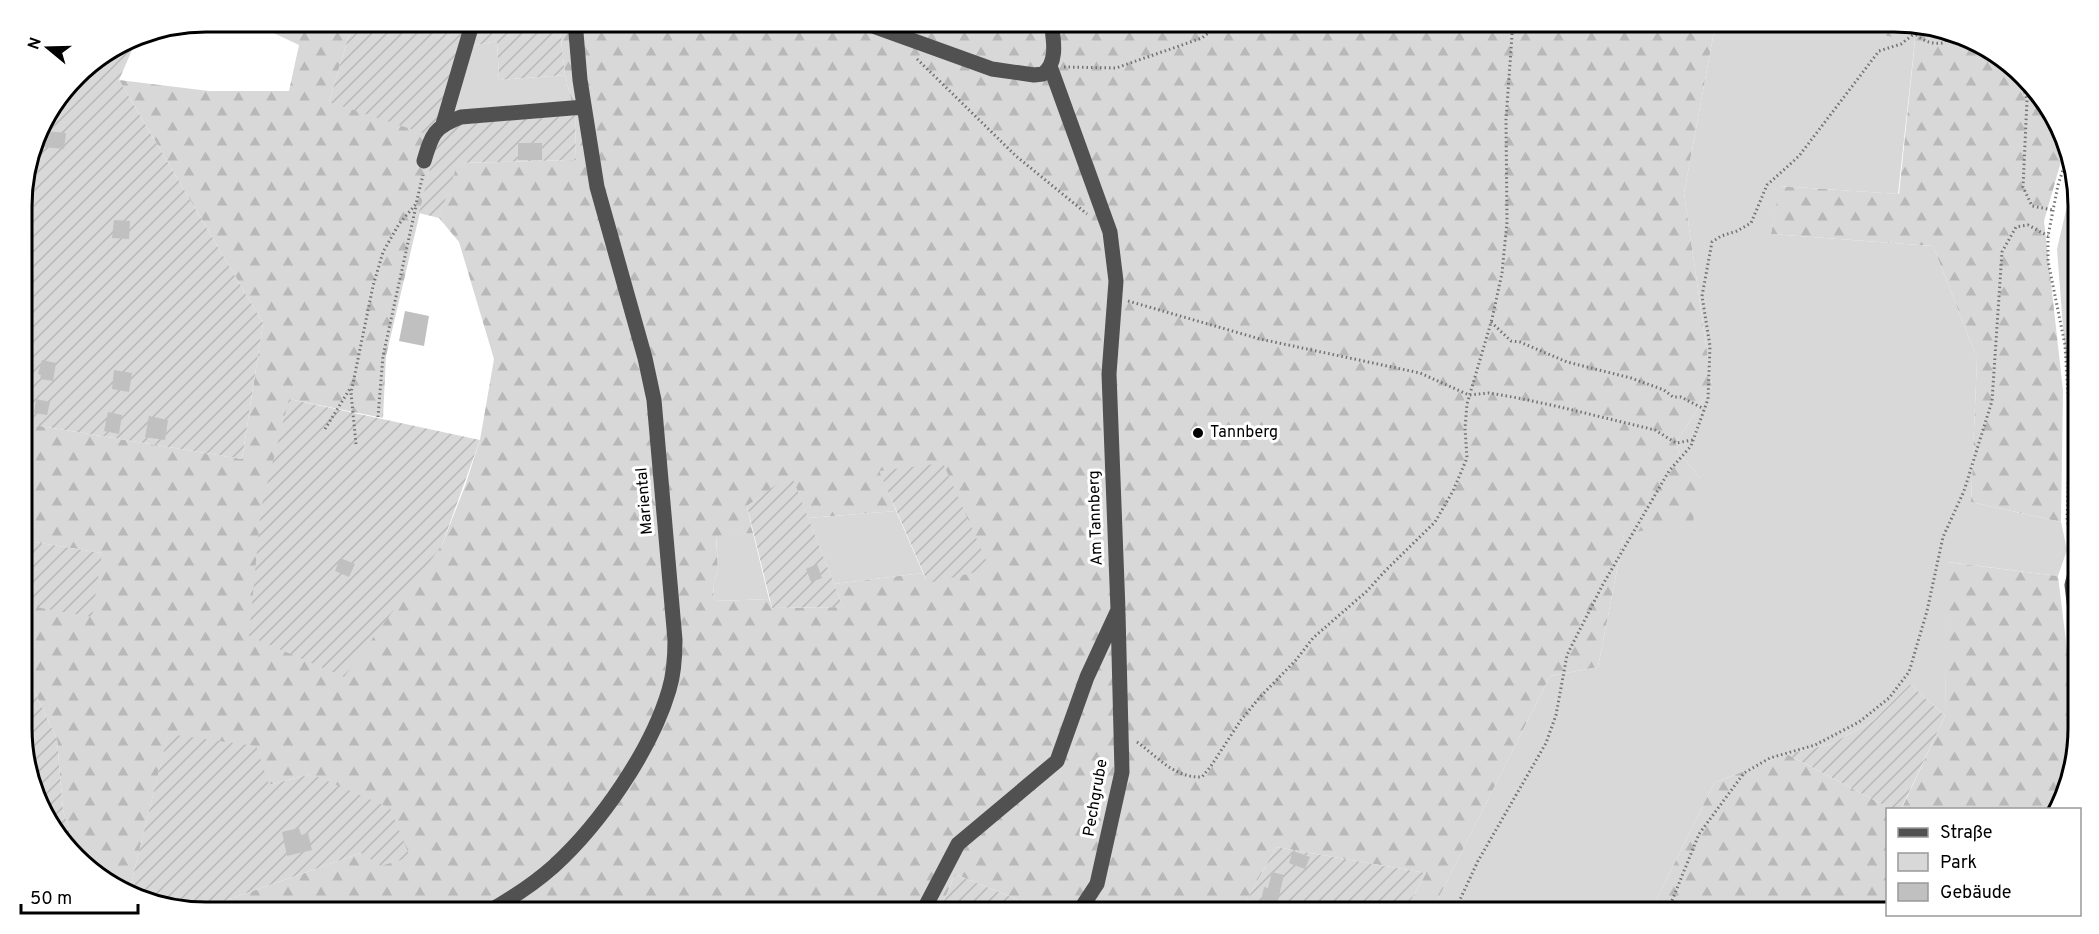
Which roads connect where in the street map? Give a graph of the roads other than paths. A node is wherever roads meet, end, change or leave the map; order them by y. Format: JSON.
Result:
{"nodes":[{"id":1,"x":470,"y":32,"type":"edge"},
{"id":2,"x":576,"y":32,"type":"edge"},
{"id":3,"x":889,"y":32,"type":"edge"},
{"id":4,"x":1053,"y":32,"type":"edge"},
{"id":5,"x":1050,"y":66,"type":"junction"},
{"id":6,"x":584,"y":107,"type":"junction"},
{"id":7,"x":443,"y":124,"type":"junction"},
{"id":8,"x":424,"y":161,"type":"road end"},
{"id":9,"x":1118,"y":610,"type":"junction"},
{"id":10,"x":504,"y":902,"type":"edge"},
{"id":11,"x":928,"y":902,"type":"edge"},
{"id":12,"x":1085,"y":902,"type":"edge"}],
"edges":[{"from":1,"to":7,"type":"street"},
{"from":2,"to":6,"type":"street","name":"Mariental"},
{"from":3,"to":5,"type":"street"},
{"from":4,"to":5,"type":"street"},
{"from":5,"to":9,"type":"street","name":"Am Tannberg"},
{"from":6,"to":7,"type":"street"},
{"from":6,"to":10,"type":"street","name":"Mariental"},
{"from":7,"to":8,"type":"street"},
{"from":9,"to":11,"type":"street","name":"Am Tannberg"},
{"from":9,"to":12,"type":"street","name":"Pechgrube"}]}
